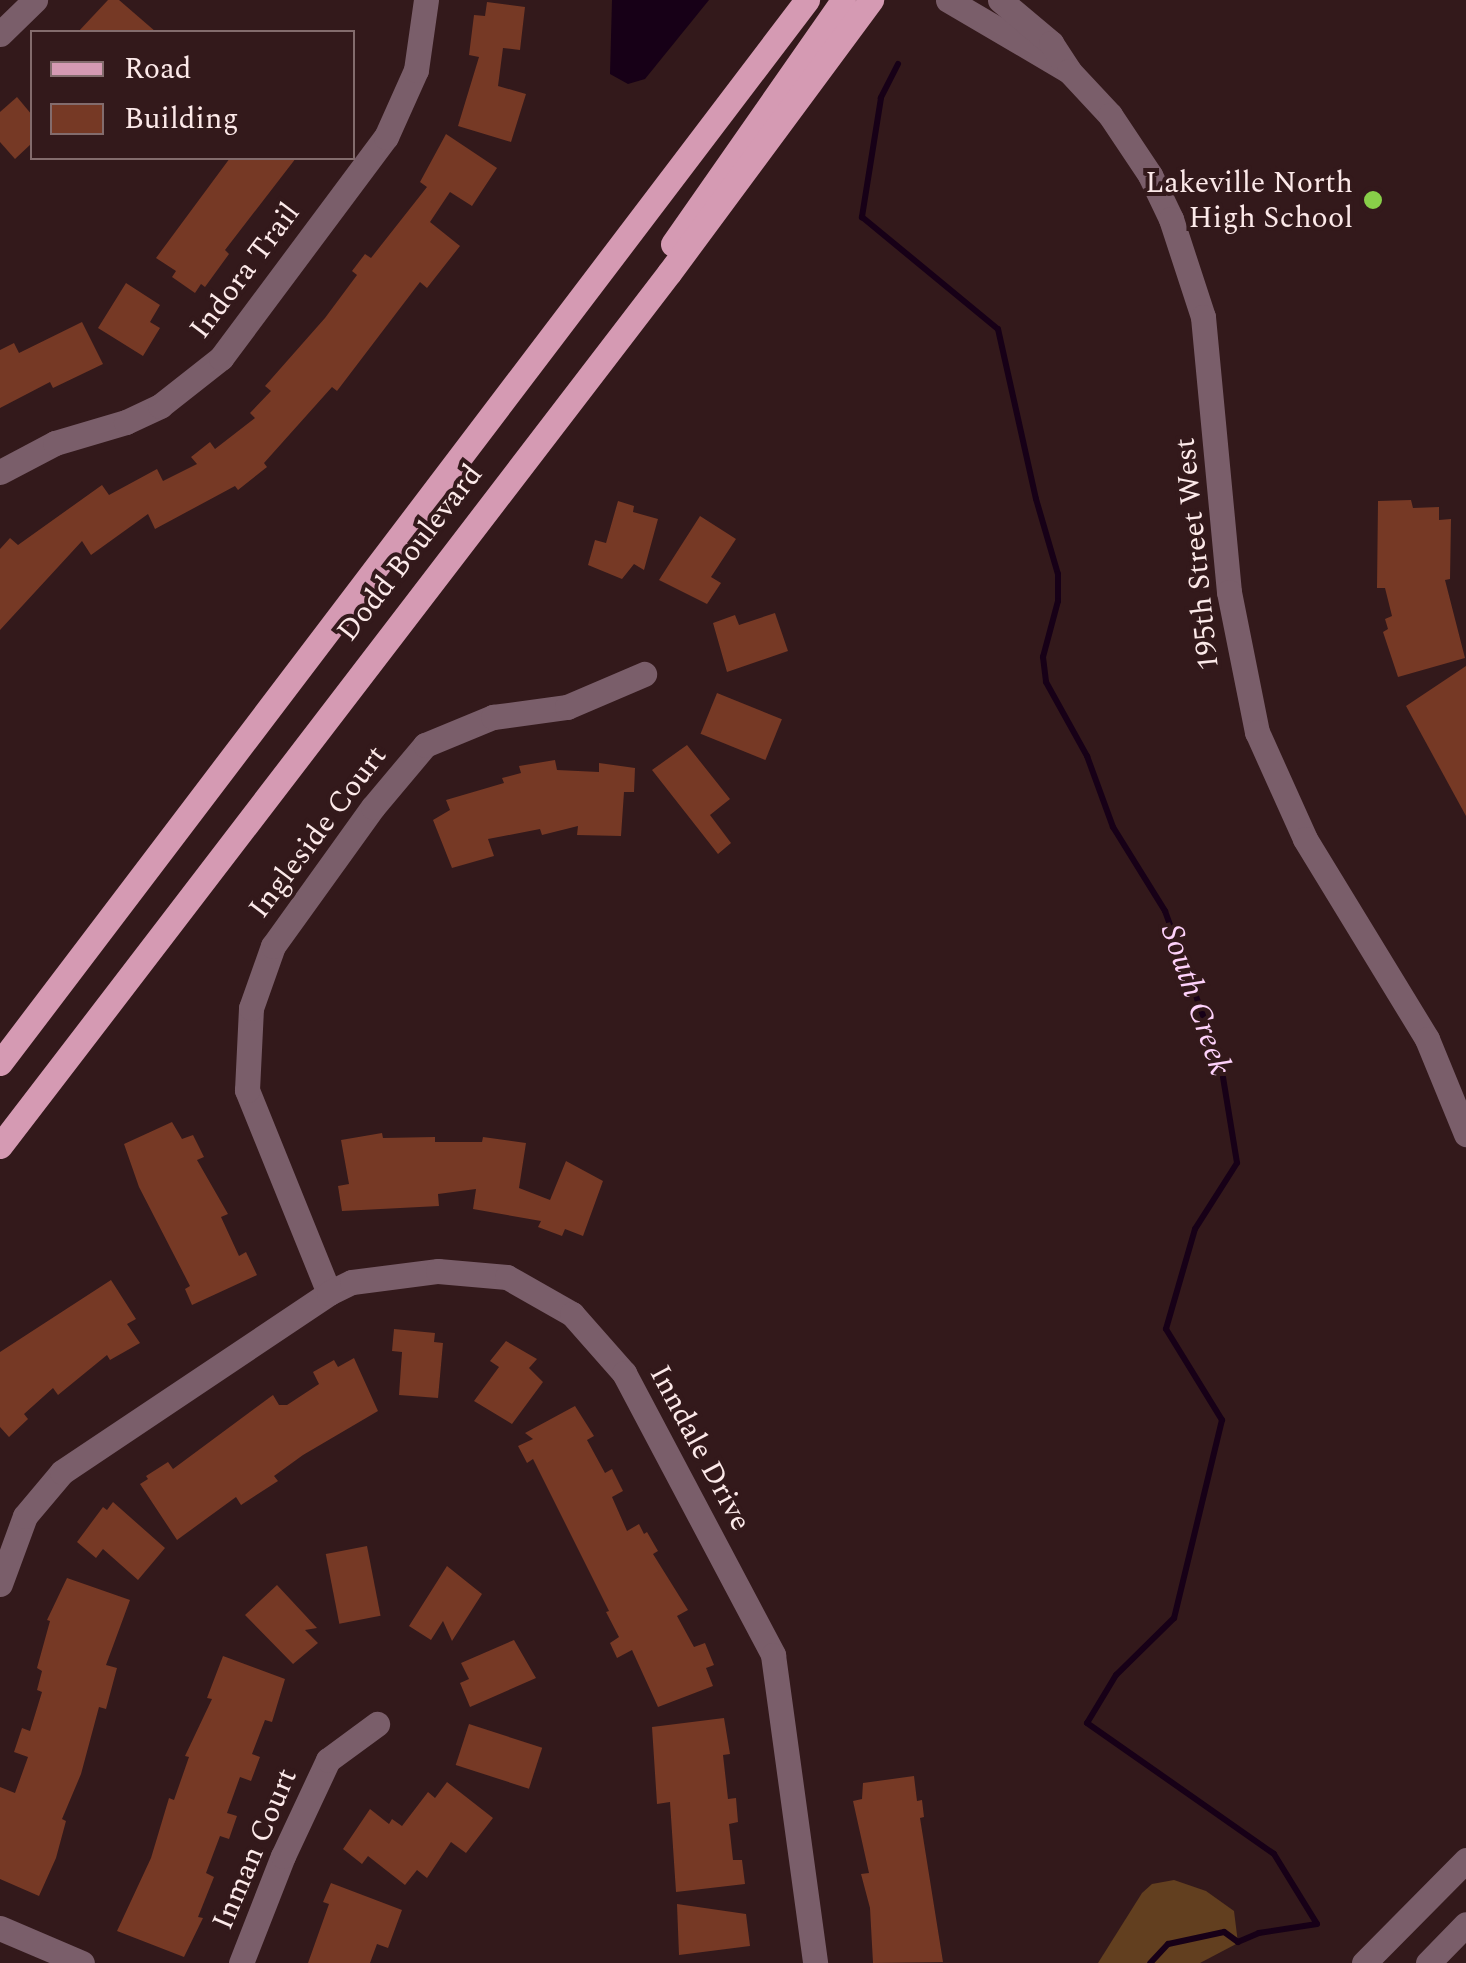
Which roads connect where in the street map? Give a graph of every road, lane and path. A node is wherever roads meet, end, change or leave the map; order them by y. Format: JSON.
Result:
{"nodes":[{"id":1,"x":35,"y":0,"type":"edge"},
{"id":2,"x":426,"y":0,"type":"edge"},
{"id":3,"x":807,"y":0,"type":"edge"},
{"id":4,"x":844,"y":0,"type":"edge"},
{"id":5,"x":871,"y":0,"type":"edge"},
{"id":6,"x":948,"y":0,"type":"edge"},
{"id":7,"x":1000,"y":0,"type":"edge"},
{"id":8,"x":0,"y":34,"type":"edge"},
{"id":9,"x":1069,"y":71,"type":"junction"},
{"id":10,"x":669,"y":273,"type":"junction"},
{"id":11,"x":0,"y":472,"type":"edge"},
{"id":12,"x":644,"y":674,"type":"dead end"},
{"id":13,"x":0,"y":1063,"type":"edge"},
{"id":14,"x":1466,"y":1134,"type":"edge"},
{"id":15,"x":0,"y":1146,"type":"edge"},
{"id":16,"x":329,"y":1293,"type":"junction"},
{"id":17,"x":0,"y":1584,"type":"edge"},
{"id":18,"x":376,"y":1724,"type":"dead end"},
{"id":19,"x":1466,"y":1860,"type":"edge"},
{"id":20,"x":1466,"y":1924,"type":"edge"},
{"id":21,"x":0,"y":1928,"type":"edge"},
{"id":22,"x":82,"y":1963,"type":"edge"},
{"id":23,"x":241,"y":1963,"type":"edge"},
{"id":24,"x":815,"y":1963,"type":"edge"},
{"id":25,"x":1364,"y":1963,"type":"edge"},
{"id":26,"x":1428,"y":1963,"type":"edge"}],
"edges":[{"from":1,"to":8,"type":"street"},
{"from":2,"to":11,"type":"street","name":"Indora Trail"},
{"from":3,"to":13,"type":"main road","name":"Dodd Boulevard"},
{"from":4,"to":10,"type":"main road"},
{"from":5,"to":10,"type":"main road","name":"Dodd Boulevard"},
{"from":6,"to":9,"type":"street","name":"195th Street West"},
{"from":7,"to":9,"type":"street","name":"195th Street West"},
{"from":9,"to":14,"type":"street","name":"195th Street West"},
{"from":10,"to":15,"type":"main road","name":"Dodd Boulevard"},
{"from":12,"to":16,"type":"street","name":"Ingleside Court"},
{"from":16,"to":17,"type":"street","name":"Inndale Drive"},
{"from":16,"to":24,"type":"street","name":"Inndale Drive"},
{"from":18,"to":23,"type":"street","name":"Inman Court"},
{"from":19,"to":25,"type":"street"},
{"from":20,"to":26,"type":"street"},
{"from":21,"to":22,"type":"street"}]}
